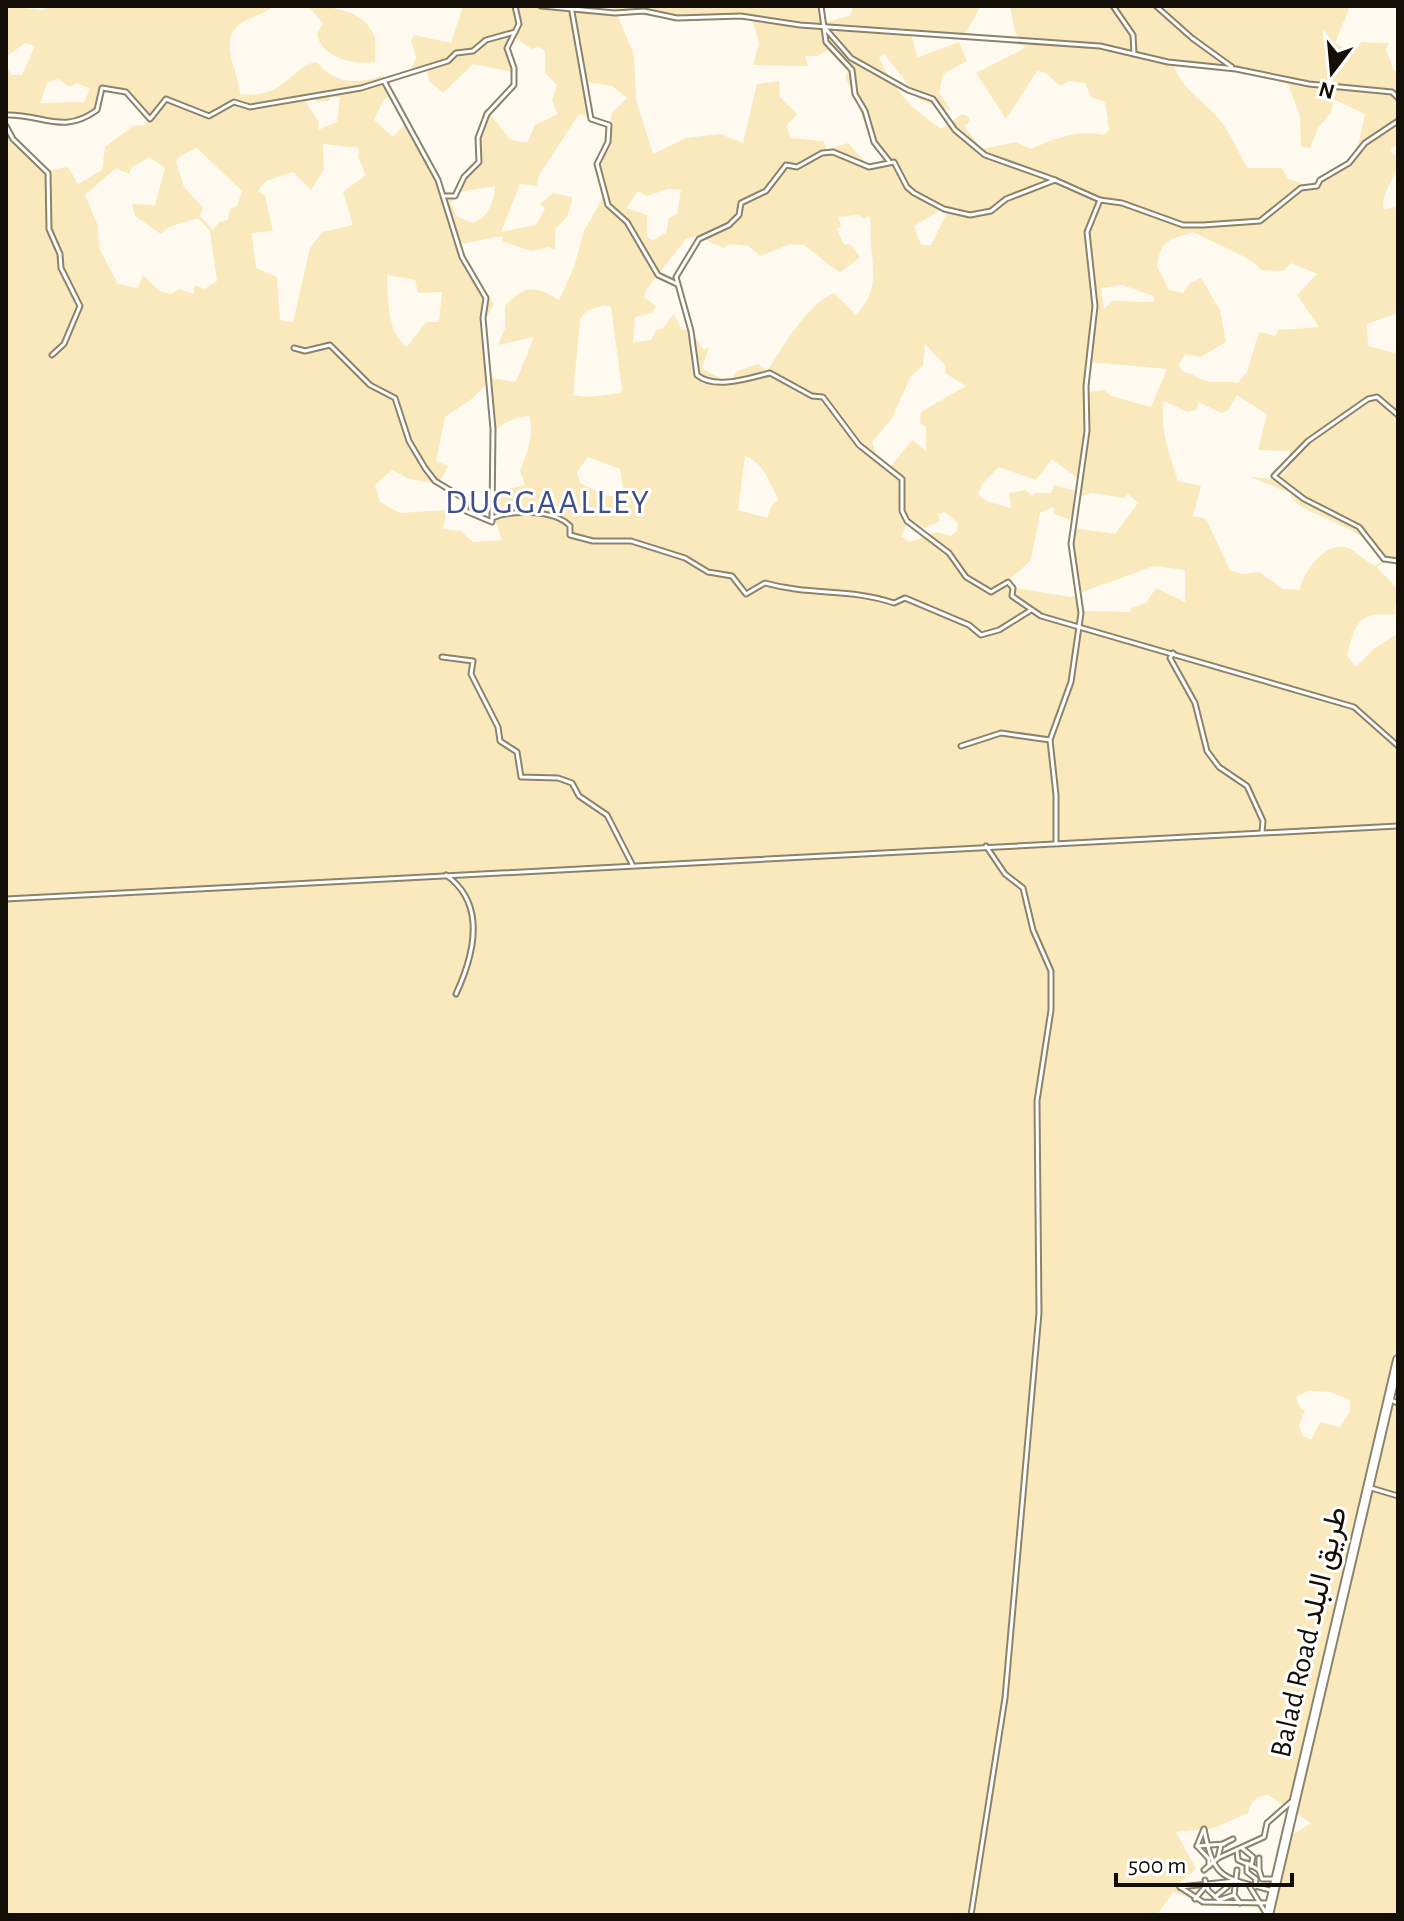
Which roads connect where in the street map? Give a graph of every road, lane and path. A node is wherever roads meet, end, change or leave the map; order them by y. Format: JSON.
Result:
{"nodes":[{"id":1,"x":515,"y":6,"type":"edge"},
{"id":2,"x":541,"y":6,"type":"edge"},
{"id":3,"x":821,"y":6,"type":"edge"},
{"id":4,"x":1113,"y":6,"type":"edge"},
{"id":5,"x":1156,"y":6,"type":"edge"},
{"id":6,"x":571,"y":8,"type":"edge"},
{"id":7,"x":824,"y":27,"type":"junction"},
{"id":8,"x":515,"y":32,"type":"junction"},
{"id":9,"x":1134,"y":54,"type":"junction"},
{"id":10,"x":1236,"y":69,"type":"junction"},
{"id":11,"x":383,"y":80,"type":"junction"},
{"id":12,"x":1398,"y":98,"type":"edge"},
{"id":13,"x":6,"y":115,"type":"edge"},
{"id":14,"x":1398,"y":121,"type":"edge"},
{"id":15,"x":6,"y":126,"type":"edge"},
{"id":16,"x":889,"y":162,"type":"junction"},
{"id":17,"x":1055,"y":180,"type":"junction"},
{"id":18,"x":443,"y":196,"type":"junction"},
{"id":19,"x":1100,"y":200,"type":"junction"},
{"id":20,"x":677,"y":284,"type":"junction"},
{"id":21,"x":294,"y":348,"type":"dead end"},
{"id":22,"x":52,"y":355,"type":"dead end"},
{"id":23,"x":1398,"y":415,"type":"edge"},
{"id":24,"x":492,"y":518,"type":"junction"},
{"id":25,"x":1398,"y":561,"type":"edge"},
{"id":26,"x":1031,"y":610,"type":"junction"},
{"id":27,"x":1078,"y":628,"type":"junction"},
{"id":28,"x":1173,"y":653,"type":"junction"},
{"id":29,"x":442,"y":657,"type":"dead end"},
{"id":30,"x":1050,"y":740,"type":"junction"},
{"id":31,"x":961,"y":746,"type":"dead end"},
{"id":32,"x":1398,"y":746,"type":"edge"},
{"id":33,"x":1398,"y":826,"type":"edge"},
{"id":34,"x":1262,"y":832,"type":"junction"},
{"id":35,"x":1056,"y":843,"type":"junction"},
{"id":36,"x":986,"y":846,"type":"junction"},
{"id":37,"x":632,"y":864,"type":"dead end"},
{"id":38,"x":446,"y":875,"type":"junction"},
{"id":39,"x":6,"y":899,"type":"edge"},
{"id":40,"x":456,"y":994,"type":"dead end"},
{"id":41,"x":1398,"y":1360,"type":"edge"},
{"id":42,"x":1398,"y":1380,"type":"edge"},
{"id":43,"x":1396,"y":1402,"type":"edge"},
{"id":44,"x":1370,"y":1488,"type":"junction"},
{"id":45,"x":1398,"y":1496,"type":"edge"},
{"id":46,"x":1291,"y":1802,"type":"dead end"},
{"id":47,"x":1233,"y":1839,"type":"dead end"},
{"id":48,"x":1224,"y":1844,"type":"junction"},
{"id":49,"x":1197,"y":1846,"type":"junction"},
{"id":50,"x":1206,"y":1847,"type":"junction"},
{"id":51,"x":1239,"y":1849,"type":"junction"},
{"id":52,"x":1218,"y":1851,"type":"junction"},
{"id":53,"x":1253,"y":1857,"type":"junction"},
{"id":54,"x":1218,"y":1858,"type":"junction"},
{"id":55,"x":1209,"y":1859,"type":"junction"},
{"id":56,"x":1211,"y":1865,"type":"junction"},
{"id":57,"x":1249,"y":1865,"type":"junction"},
{"id":58,"x":1204,"y":1870,"type":"dead end"},
{"id":59,"x":1237,"y":1870,"type":"dead end"},
{"id":60,"x":1259,"y":1870,"type":"junction"},
{"id":61,"x":1277,"y":1879,"type":"junction"},
{"id":62,"x":1237,"y":1882,"type":"junction"},
{"id":63,"x":1205,"y":1884,"type":"junction"},
{"id":64,"x":1227,"y":1887,"type":"dead end"},
{"id":65,"x":1252,"y":1887,"type":"junction"},
{"id":66,"x":1270,"y":1890,"type":"dead end"},
{"id":67,"x":1234,"y":1895,"type":"junction"},
{"id":68,"x":1195,"y":1899,"type":"junction"},
{"id":69,"x":1215,"y":1900,"type":"junction"},
{"id":70,"x":1271,"y":1902,"type":"junction"},
{"id":71,"x":1241,"y":1904,"type":"junction"},
{"id":72,"x":1261,"y":1904,"type":"junction"},
{"id":73,"x":971,"y":1915,"type":"edge"},
{"id":74,"x":1269,"y":1915,"type":"edge"}],
"edges":[{"from":1,"to":8,"type":"street"},
{"from":2,"to":6,"type":"street"},
{"from":3,"to":7,"type":"street"},
{"from":4,"to":9,"type":"street"},
{"from":5,"to":10,"type":"street"},
{"from":6,"to":7,"type":"street"},
{"from":6,"to":20,"type":"street"},
{"from":7,"to":9,"type":"street"},
{"from":7,"to":16,"type":"street"},
{"from":7,"to":17,"type":"street"},
{"from":8,"to":11,"type":"street"},
{"from":8,"to":18,"type":"street"},
{"from":9,"to":10,"type":"street"},
{"from":10,"to":12,"type":"street"},
{"from":11,"to":13,"type":"street"},
{"from":11,"to":18,"type":"street"},
{"from":14,"to":19,"type":"street"},
{"from":15,"to":22,"type":"street"},
{"from":16,"to":17,"type":"street"},
{"from":16,"to":20,"type":"street"},
{"from":17,"to":19,"type":"street"},
{"from":18,"to":24,"type":"street"},
{"from":19,"to":27,"type":"street"},
{"from":20,"to":26,"type":"street"},
{"from":21,"to":24,"type":"street"},
{"from":23,"to":25,"type":"street"},
{"from":24,"to":26,"type":"street"},
{"from":26,"to":27,"type":"street"},
{"from":27,"to":28,"type":"street"},
{"from":27,"to":30,"type":"street"},
{"from":28,"to":32,"type":"street"},
{"from":28,"to":34,"type":"street"},
{"from":29,"to":37,"type":"street"},
{"from":30,"to":31,"type":"street"},
{"from":30,"to":35,"type":"street"},
{"from":33,"to":34,"type":"street"},
{"from":34,"to":35,"type":"street"},
{"from":35,"to":36,"type":"street"},
{"from":36,"to":38,"type":"street"},
{"from":36,"to":73,"type":"street"},
{"from":38,"to":39,"type":"street"},
{"from":38,"to":40,"type":"street"},
{"from":41,"to":44,"type":"highway","name":"Balad Road طريق البلد"},
{"from":42,"to":43,"type":"highway","name":"Balad Road طريق البلد"},
{"from":43,"to":44,"type":"highway","name":"Balad Road طريق البلد"},
{"from":44,"to":45,"type":"street"},
{"from":44,"to":61,"type":"highway","name":"Balad Road طريق البلد"},
{"from":44,"to":74,"type":"highway","name":"Balad Road طريق البلد"},
{"from":46,"to":51,"type":"street"},
{"from":47,"to":48,"type":"street"},
{"from":48,"to":50,"type":"street"},
{"from":48,"to":52,"type":"street"},
{"from":49,"to":50,"type":"street"},
{"from":49,"to":50,"type":"street"},
{"from":49,"to":55,"type":"street"},
{"from":50,"to":52,"type":"street"},
{"from":50,"to":55,"type":"street"},
{"from":51,"to":53,"type":"street"},
{"from":51,"to":54,"type":"street"},
{"from":51,"to":57,"type":"street"},
{"from":52,"to":54,"type":"street"},
{"from":53,"to":57,"type":"street"},
{"from":53,"to":60,"type":"street"},
{"from":54,"to":56,"type":"street"},
{"from":55,"to":56,"type":"street"},
{"from":56,"to":58,"type":"street"},
{"from":56,"to":62,"type":"street"},
{"from":57,"to":60,"type":"street"},
{"from":57,"to":65,"type":"street"},
{"from":59,"to":62,"type":"street"},
{"from":60,"to":61,"type":"street"},
{"from":61,"to":70,"type":"highway","name":"Balad Road طريق البلد"},
{"from":62,"to":63,"type":"street"},
{"from":62,"to":65,"type":"street"},
{"from":62,"to":67,"type":"street"},
{"from":63,"to":68,"type":"street"},
{"from":63,"to":68,"type":"street"},
{"from":63,"to":69,"type":"street"},
{"from":64,"to":69,"type":"street"},
{"from":65,"to":66,"type":"street"},
{"from":65,"to":72,"type":"street"},
{"from":67,"to":69,"type":"street"},
{"from":67,"to":71,"type":"street"},
{"from":68,"to":69,"type":"street"},
{"from":69,"to":71,"type":"street"},
{"from":70,"to":72,"type":"street"},
{"from":70,"to":74,"type":"highway","name":"Balad Road طريق البلد"},
{"from":71,"to":72,"type":"street"},
{"from":72,"to":74,"type":"street"}]}
